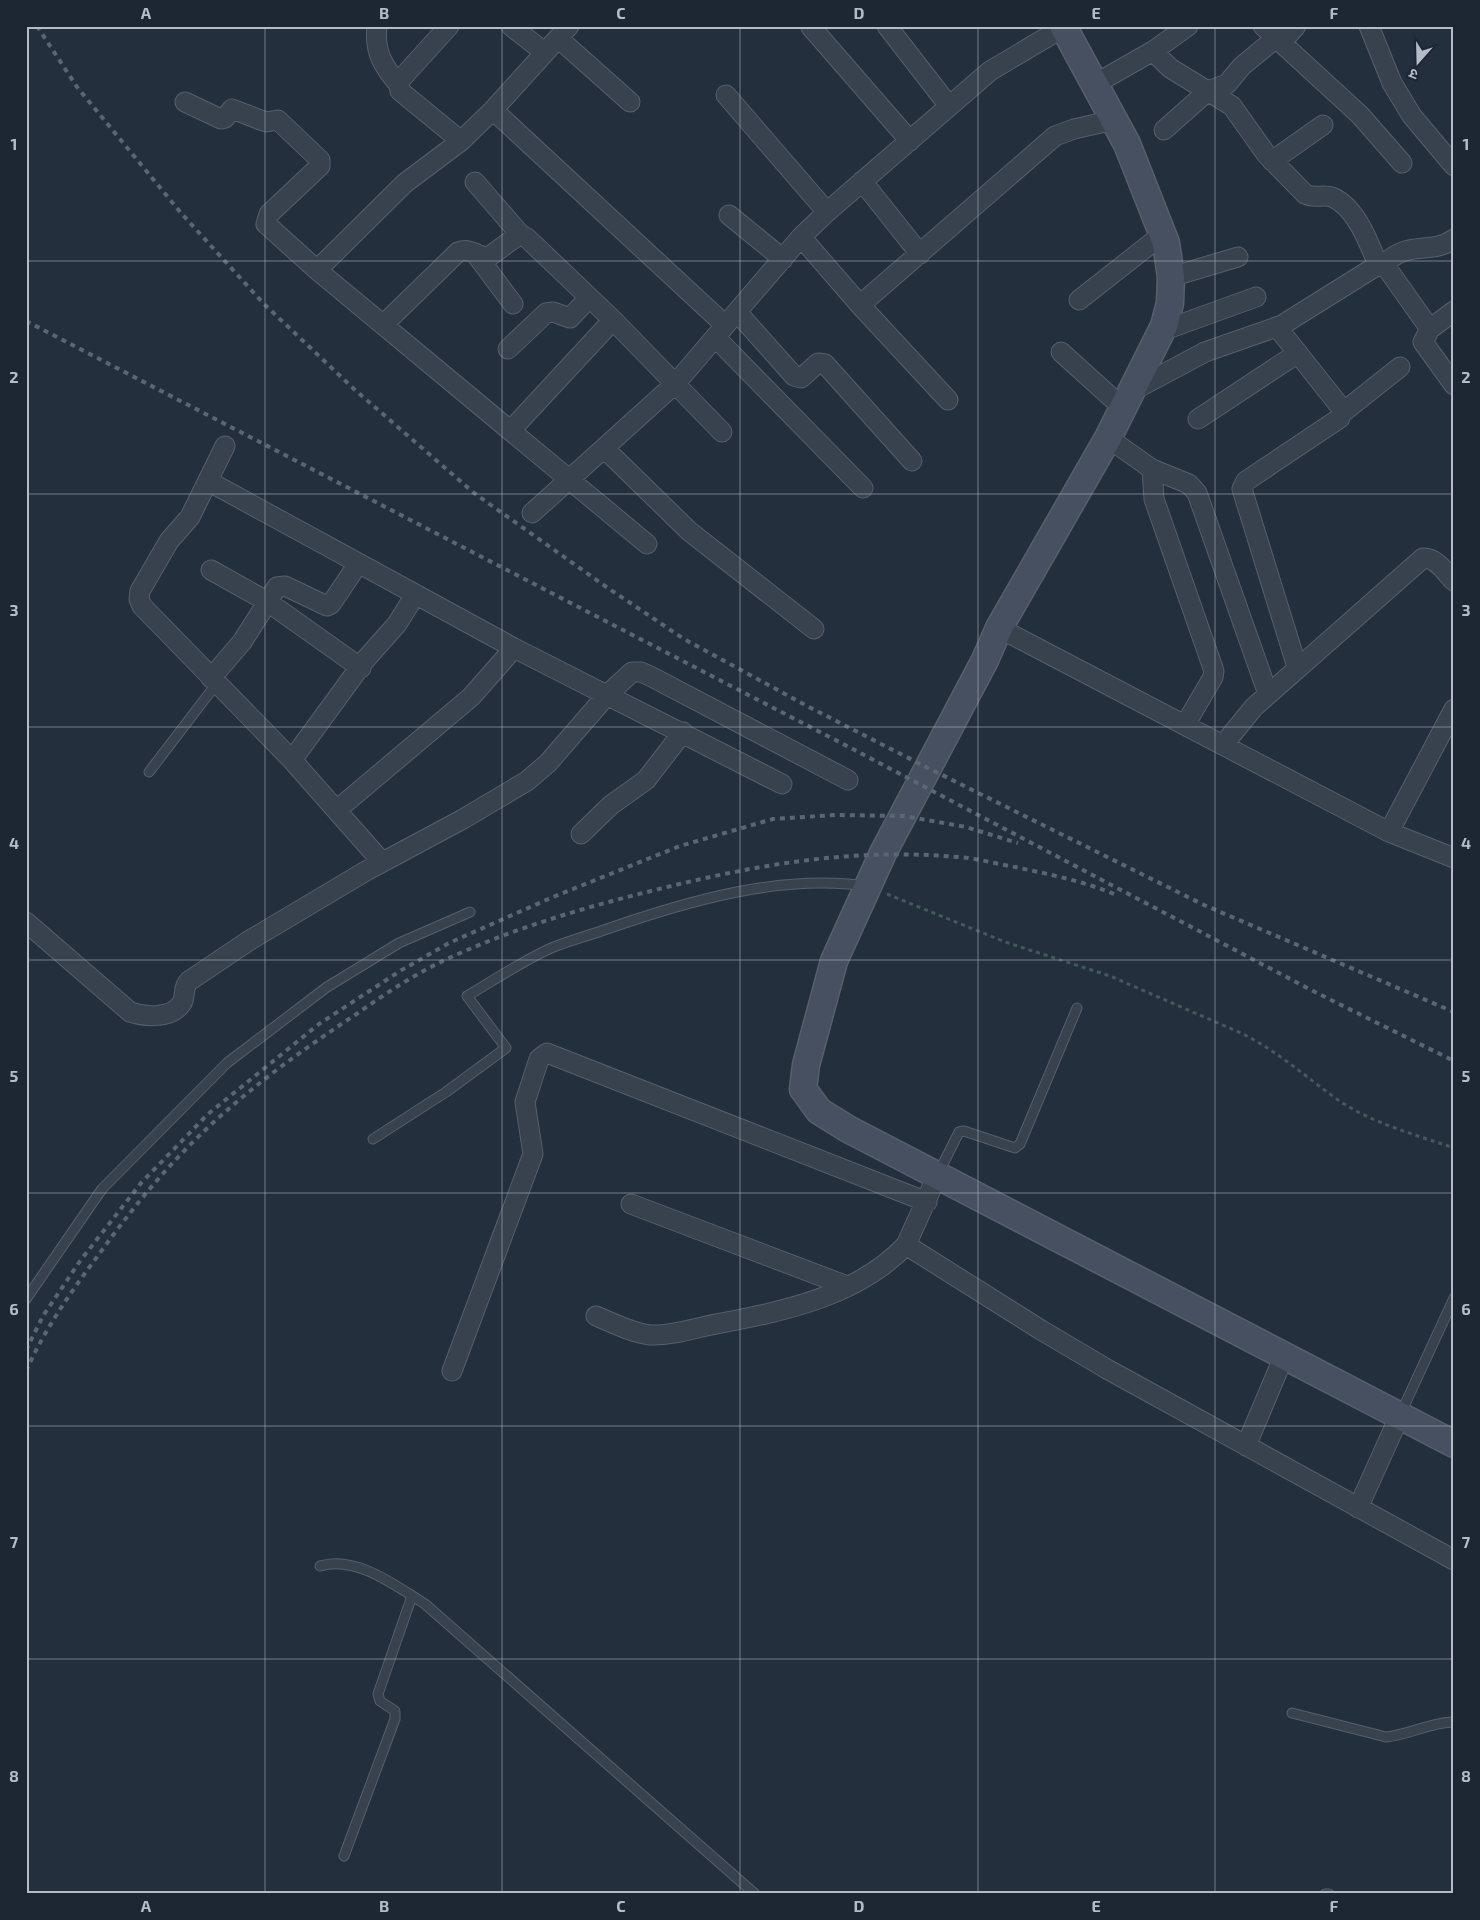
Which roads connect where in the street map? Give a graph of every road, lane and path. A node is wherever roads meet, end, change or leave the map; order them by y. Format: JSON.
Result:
{"nodes":[{"id":1,"x":376,"y":26,"type":"edge"},
{"id":2,"x":449,"y":26,"type":"edge"},
{"id":3,"x":512,"y":26,"type":"edge"},
{"id":4,"x":887,"y":26,"type":"edge"},
{"id":5,"x":1296,"y":26,"type":"edge"},
{"id":6,"x":1369,"y":26,"type":"edge"},
{"id":7,"x":811,"y":27,"type":"edge"},
{"id":8,"x":1063,"y":27,"type":"edge"},
{"id":9,"x":1177,"y":29,"type":"edge"},
{"id":10,"x":563,"y":32,"type":"edge"},
{"id":11,"x":1273,"y":36,"type":"edge"},
{"id":12,"x":1153,"y":51,"type":"junction"},
{"id":13,"x":544,"y":52,"type":"junction"},
{"id":14,"x":1095,"y":84,"type":"junction"},
{"id":15,"x":399,"y":85,"type":"junction"},
{"id":16,"x":1208,"y":91,"type":"junction"},
{"id":17,"x":726,"y":96,"type":"dead end"},
{"id":18,"x":185,"y":102,"type":"dead end"},
{"id":19,"x":630,"y":102,"type":"dead end"},
{"id":20,"x":949,"y":106,"type":"junction"},
{"id":21,"x":493,"y":110,"type":"junction"},
{"id":22,"x":1114,"y":120,"type":"junction"},
{"id":23,"x":1323,"y":125,"type":"dead end"},
{"id":24,"x":1164,"y":130,"type":"dead end"},
{"id":25,"x":461,"y":141,"type":"junction"},
{"id":26,"x":910,"y":141,"type":"junction"},
{"id":27,"x":1272,"y":161,"type":"junction"},
{"id":28,"x":1402,"y":163,"type":"dead end"},
{"id":29,"x":1454,"y":166,"type":"edge"},
{"id":30,"x":862,"y":181,"type":"junction"},
{"id":31,"x":475,"y":182,"type":"dead end"},
{"id":32,"x":827,"y":212,"type":"junction"},
{"id":33,"x":729,"y":215,"type":"dead end"},
{"id":34,"x":520,"y":234,"type":"junction"},
{"id":35,"x":1163,"y":234,"type":"junction"},
{"id":36,"x":801,"y":237,"type":"junction"},
{"id":37,"x":1454,"y":239,"type":"edge"},
{"id":38,"x":475,"y":253,"type":"junction"},
{"id":39,"x":920,"y":254,"type":"junction"},
{"id":40,"x":1238,"y":258,"type":"dead end"},
{"id":41,"x":783,"y":259,"type":"junction"},
{"id":42,"x":1381,"y":265,"type":"junction"},
{"id":43,"x":317,"y":270,"type":"junction"},
{"id":44,"x":1171,"y":277,"type":"junction"},
{"id":45,"x":1256,"y":297,"type":"dead end"},
{"id":46,"x":588,"y":299,"type":"junction"},
{"id":47,"x":1079,"y":300,"type":"dead end"},
{"id":48,"x":513,"y":304,"type":"dead end"},
{"id":49,"x":860,"y":305,"type":"junction"},
{"id":50,"x":1454,"y":311,"type":"edge"},
{"id":51,"x":613,"y":320,"type":"junction"},
{"id":52,"x":384,"y":324,"type":"junction"},
{"id":53,"x":726,"y":324,"type":"junction"},
{"id":54,"x":1277,"y":327,"type":"junction"},
{"id":55,"x":1430,"y":329,"type":"junction"},
{"id":56,"x":1162,"y":331,"type":"junction"},
{"id":57,"x":508,"y":349,"type":"dead end"},
{"id":58,"x":1061,"y":352,"type":"dead end"},
{"id":59,"x":1298,"y":354,"type":"junction"},
{"id":60,"x":1400,"y":367,"type":"dead end"},
{"id":61,"x":676,"y":383,"type":"junction"},
{"id":62,"x":1454,"y":385,"type":"edge"},
{"id":63,"x":948,"y":400,"type":"dead end"},
{"id":64,"x":1128,"y":400,"type":"junction"},
{"id":65,"x":1342,"y":413,"type":"junction"},
{"id":66,"x":1198,"y":419,"type":"dead end"},
{"id":67,"x":511,"y":430,"type":"junction"},
{"id":68,"x":722,"y":432,"type":"dead end"},
{"id":69,"x":1108,"y":438,"type":"junction"},
{"id":70,"x":225,"y":446,"type":"dead end"},
{"id":71,"x":605,"y":449,"type":"junction"},
{"id":72,"x":912,"y":461,"type":"dead end"},
{"id":73,"x":1152,"y":469,"type":"junction"},
{"id":74,"x":208,"y":480,"type":"junction"},
{"id":75,"x":570,"y":480,"type":"junction"},
{"id":76,"x":862,"y":488,"type":"dead end"},
{"id":77,"x":532,"y":513,"type":"dead end"},
{"id":78,"x":646,"y":544,"type":"dead end"},
{"id":79,"x":358,"y":564,"type":"junction"},
{"id":80,"x":211,"y":570,"type":"dead end"},
{"id":81,"x":1454,"y":581,"type":"edge"},
{"id":82,"x":415,"y":596,"type":"junction"},
{"id":83,"x":268,"y":602,"type":"junction"},
{"id":84,"x":999,"y":628,"type":"junction"},
{"id":85,"x":814,"y":629,"type":"dead end"},
{"id":86,"x":514,"y":648,"type":"junction"},
{"id":87,"x":1297,"y":667,"type":"junction"},
{"id":88,"x":361,"y":668,"type":"junction"},
{"id":89,"x":214,"y":681,"type":"junction"},
{"id":90,"x":1268,"y":694,"type":"junction"},
{"id":91,"x":607,"y":695,"type":"junction"},
{"id":92,"x":1454,"y":709,"type":"edge"},
{"id":93,"x":1185,"y":725,"type":"junction"},
{"id":94,"x":683,"y":732,"type":"junction"},
{"id":95,"x":1223,"y":745,"type":"junction"},
{"id":96,"x":292,"y":760,"type":"junction"},
{"id":97,"x":149,"y":772,"type":"dead end"},
{"id":98,"x":848,"y":780,"type":"dead end"},
{"id":99,"x":782,"y":784,"type":"dead end"},
{"id":100,"x":338,"y":809,"type":"junction"},
{"id":101,"x":1389,"y":832,"type":"junction"},
{"id":102,"x":581,"y":834,"type":"dead end"},
{"id":103,"x":1454,"y":858,"type":"edge"},
{"id":104,"x":382,"y":862,"type":"junction"},
{"id":105,"x":869,"y":887,"type":"junction"},
{"id":106,"x":470,"y":912,"type":"dead end"},
{"id":107,"x":26,"y":922,"type":"edge"},
{"id":108,"x":1077,"y":1008,"type":"dead end"},
{"id":109,"x":373,"y":1139,"type":"dead end"},
{"id":110,"x":1454,"y":1148,"type":"edge"},
{"id":111,"x":938,"y":1174,"type":"junction"},
{"id":112,"x":926,"y":1202,"type":"junction"},
{"id":113,"x":631,"y":1204,"type":"dead end"},
{"id":114,"x":906,"y":1245,"type":"junction"},
{"id":115,"x":847,"y":1286,"type":"junction"},
{"id":116,"x":1454,"y":1298,"type":"edge"},
{"id":117,"x":26,"y":1299,"type":"edge"},
{"id":118,"x":596,"y":1316,"type":"dead end"},
{"id":119,"x":1284,"y":1356,"type":"junction"},
{"id":120,"x":452,"y":1371,"type":"dead end"},
{"id":121,"x":1400,"y":1415,"type":"junction"},
{"id":122,"x":1454,"y":1444,"type":"edge"},
{"id":123,"x":1246,"y":1446,"type":"junction"},
{"id":124,"x":1358,"y":1508,"type":"junction"},
{"id":125,"x":1454,"y":1560,"type":"edge"},
{"id":126,"x":320,"y":1566,"type":"dead end"},
{"id":127,"x":412,"y":1596,"type":"junction"},
{"id":128,"x":1292,"y":1713,"type":"dead end"},
{"id":129,"x":1454,"y":1722,"type":"edge"},
{"id":130,"x":344,"y":1856,"type":"dead end"},
{"id":131,"x":755,"y":1894,"type":"edge"},
{"id":132,"x":1325,"y":1894,"type":"edge"},
{"id":133,"x":1330,"y":1894,"type":"edge"}],
"edges":[{"from":1,"to":15,"type":"street"},
{"from":2,"to":15,"type":"street"},
{"from":3,"to":13,"type":"street"},
{"from":4,"to":20,"type":"street"},
{"from":5,"to":11,"type":"street"},
{"from":6,"to":29,"type":"street"},
{"from":7,"to":26,"type":"street"},
{"from":8,"to":14,"type":"street"},
{"from":8,"to":20,"type":"street"},
{"from":9,"to":12,"type":"street"},
{"from":10,"to":13,"type":"street"},
{"from":10,"to":19,"type":"street"},
{"from":11,"to":16,"type":"street"},
{"from":11,"to":28,"type":"street"},
{"from":12,"to":14,"type":"street"},
{"from":12,"to":16,"type":"street"},
{"from":13,"to":21,"type":"street"},
{"from":14,"to":22,"type":"street"},
{"from":15,"to":25,"type":"street"},
{"from":16,"to":24,"type":"street"},
{"from":16,"to":27,"type":"street"},
{"from":17,"to":32,"type":"street"},
{"from":18,"to":43,"type":"street"},
{"from":20,"to":26,"type":"street"},
{"from":21,"to":25,"type":"street"},
{"from":21,"to":53,"type":"street"},
{"from":22,"to":35,"type":"street"},
{"from":22,"to":39,"type":"street"},
{"from":23,"to":27,"type":"street"},
{"from":25,"to":43,"type":"street"},
{"from":26,"to":30,"type":"street"},
{"from":27,"to":42,"type":"street"},
{"from":30,"to":32,"type":"street"},
{"from":30,"to":39,"type":"street"},
{"from":31,"to":34,"type":"street"},
{"from":32,"to":36,"type":"street"},
{"from":33,"to":41,"type":"street"},
{"from":34,"to":38,"type":"street"},
{"from":34,"to":46,"type":"street"},
{"from":35,"to":44,"type":"street"},
{"from":35,"to":47,"type":"street"},
{"from":36,"to":41,"type":"street"},
{"from":36,"to":49,"type":"street"},
{"from":37,"to":42,"type":"street"},
{"from":38,"to":48,"type":"street"},
{"from":38,"to":52,"type":"street"},
{"from":39,"to":49,"type":"street"},
{"from":40,"to":44,"type":"street"},
{"from":41,"to":53,"type":"street"},
{"from":42,"to":54,"type":"street"},
{"from":42,"to":55,"type":"street"},
{"from":43,"to":52,"type":"street"},
{"from":44,"to":56,"type":"street"},
{"from":45,"to":56,"type":"street"},
{"from":46,"to":51,"type":"street"},
{"from":46,"to":57,"type":"street"},
{"from":49,"to":63,"type":"street"},
{"from":50,"to":55,"type":"street"},
{"from":51,"to":61,"type":"street"},
{"from":51,"to":67,"type":"street"},
{"from":52,"to":67,"type":"street"},
{"from":53,"to":61,"type":"street"},
{"from":53,"to":72,"type":"street"},
{"from":53,"to":76,"type":"street"},
{"from":54,"to":59,"type":"street"},
{"from":54,"to":64,"type":"street"},
{"from":55,"to":62,"type":"street"},
{"from":56,"to":64,"type":"street"},
{"from":58,"to":64,"type":"street"},
{"from":59,"to":65,"type":"street"},
{"from":59,"to":66,"type":"street"},
{"from":60,"to":65,"type":"street"},
{"from":61,"to":68,"type":"street"},
{"from":61,"to":71,"type":"street"},
{"from":64,"to":69,"type":"street"},
{"from":65,"to":87,"type":"street"},
{"from":67,"to":75,"type":"street"},
{"from":69,"to":73,"type":"street"},
{"from":69,"to":84,"type":"street"},
{"from":70,"to":74,"type":"street"},
{"from":71,"to":75,"type":"street"},
{"from":71,"to":85,"type":"street"},
{"from":73,"to":90,"type":"street"},
{"from":73,"to":93,"type":"street"},
{"from":74,"to":79,"type":"street"},
{"from":74,"to":89,"type":"street"},
{"from":75,"to":77,"type":"street"},
{"from":75,"to":78,"type":"street"},
{"from":79,"to":82,"type":"street"},
{"from":79,"to":83,"type":"street"},
{"from":80,"to":83,"type":"street"},
{"from":81,"to":87,"type":"street"},
{"from":82,"to":86,"type":"street"},
{"from":82,"to":88,"type":"street"},
{"from":83,"to":88,"type":"street"},
{"from":83,"to":89,"type":"street"},
{"from":84,"to":93,"type":"street"},
{"from":84,"to":105,"type":"street"},
{"from":86,"to":91,"type":"street"},
{"from":86,"to":100,"type":"street"},
{"from":87,"to":90,"type":"street"},
{"from":88,"to":96,"type":"street"},
{"from":89,"to":96,"type":"street"},
{"from":89,"to":97,"type":"lane"},
{"from":90,"to":95,"type":"street"},
{"from":91,"to":94,"type":"street"},
{"from":91,"to":98,"type":"street"},
{"from":91,"to":104,"type":"street"},
{"from":92,"to":101,"type":"street"},
{"from":93,"to":95,"type":"street"},
{"from":94,"to":99,"type":"street"},
{"from":94,"to":102,"type":"street"},
{"from":95,"to":101,"type":"street"},
{"from":96,"to":100,"type":"street"},
{"from":100,"to":104,"type":"street"},
{"from":101,"to":103,"type":"street"},
{"from":104,"to":107,"type":"street"},
{"from":105,"to":109,"type":"lane"},
{"from":105,"to":110,"type":"path"},
{"from":105,"to":111,"type":"street"},
{"from":106,"to":117,"type":"lane"},
{"from":108,"to":111,"type":"lane"},
{"from":111,"to":112,"type":"street"},
{"from":111,"to":119,"type":"street"},
{"from":112,"to":114,"type":"street"},
{"from":112,"to":120,"type":"street"},
{"from":113,"to":115,"type":"street"},
{"from":114,"to":115,"type":"street"},
{"from":114,"to":123,"type":"street"},
{"from":115,"to":118,"type":"street"},
{"from":116,"to":121,"type":"lane"},
{"from":119,"to":121,"type":"street"},
{"from":119,"to":123,"type":"street"},
{"from":121,"to":122,"type":"street"},
{"from":121,"to":124,"type":"street"},
{"from":123,"to":124,"type":"street"},
{"from":124,"to":125,"type":"street"},
{"from":126,"to":127,"type":"lane"},
{"from":127,"to":130,"type":"lane"},
{"from":127,"to":131,"type":"lane"},
{"from":128,"to":129,"type":"lane"},
{"from":132,"to":133,"type":"lane"}]}
